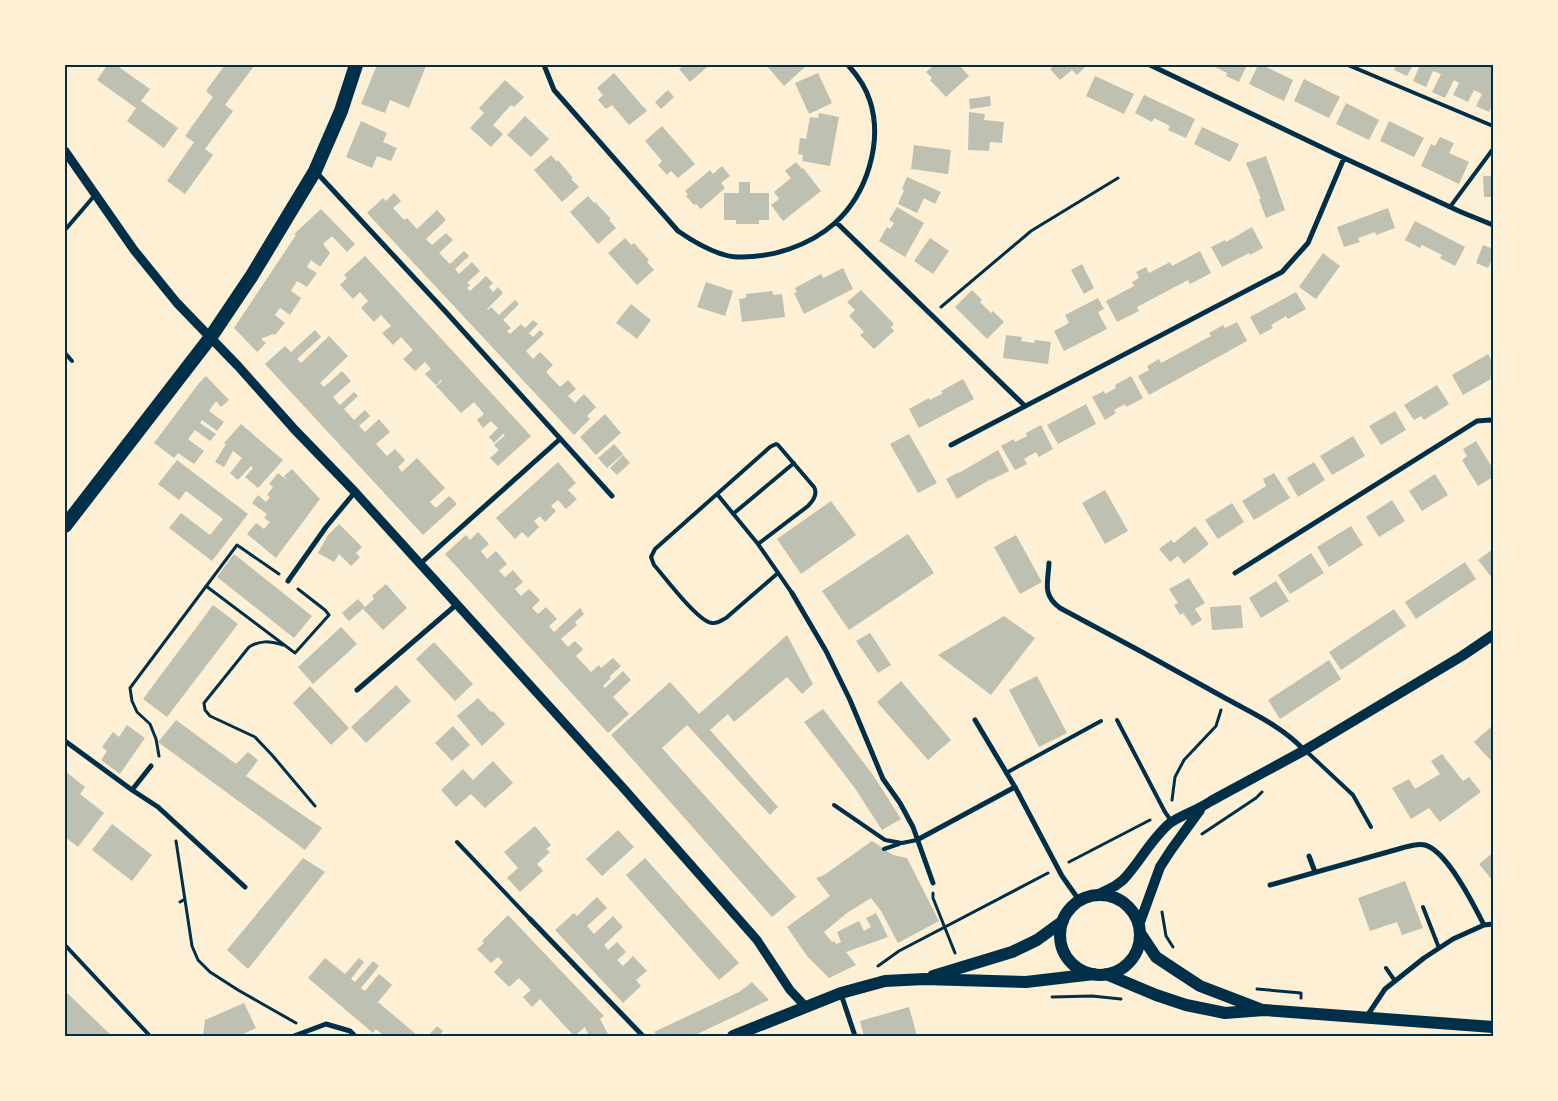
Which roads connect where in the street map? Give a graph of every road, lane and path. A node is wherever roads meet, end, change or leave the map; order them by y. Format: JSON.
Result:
{"nodes":[{"id":1,"x":356,"y":65,"type":"edge"},
{"id":2,"x":544,"y":65,"type":"edge"},
{"id":3,"x":848,"y":65,"type":"edge"},
{"id":4,"x":1150,"y":65,"type":"edge"},
{"id":5,"x":1348,"y":65,"type":"edge"},
{"id":6,"x":1493,"y":126,"type":"edge"},
{"id":7,"x":1493,"y":149,"type":"edge"},
{"id":8,"x":65,"y":151,"type":"edge"},
{"id":9,"x":1344,"y":158,"type":"junction"},
{"id":10,"x":314,"y":171,"type":"junction"},
{"id":11,"x":1118,"y":178,"type":"dead end"},
{"id":12,"x":95,"y":194,"type":"junction"},
{"id":13,"x":1450,"y":207,"type":"junction"},
{"id":14,"x":836,"y":222,"type":"junction"},
{"id":15,"x":1493,"y":225,"type":"edge"},
{"id":16,"x":65,"y":230,"type":"edge"},
{"id":17,"x":932,"y":315,"type":"junction"},
{"id":18,"x":210,"y":338,"type":"junction"},
{"id":19,"x":65,"y":353,"type":"edge"},
{"id":20,"x":72,"y":361,"type":"dead end"},
{"id":21,"x":1025,"y":406,"type":"junction"},
{"id":22,"x":1493,"y":421,"type":"edge"},
{"id":23,"x":560,"y":439,"type":"junction"},
{"id":24,"x":951,"y":445,"type":"dead end"},
{"id":25,"x":794,"y":464,"type":"junction"},
{"id":26,"x":356,"y":492,"type":"junction"},
{"id":27,"x":717,"y":494,"type":"junction"},
{"id":28,"x":612,"y":496,"type":"dead end"},
{"id":29,"x":733,"y":514,"type":"junction"},
{"id":30,"x":65,"y":526,"type":"edge"},
{"id":31,"x":758,"y":544,"type":"junction"},
{"id":32,"x":1049,"y":563,"type":"dead end"},
{"id":33,"x":421,"y":564,"type":"junction"},
{"id":34,"x":778,"y":573,"type":"junction"},
{"id":35,"x":1235,"y":573,"type":"dead end"},
{"id":36,"x":288,"y":581,"type":"junction"},
{"id":37,"x":206,"y":586,"type":"junction"},
{"id":38,"x":792,"y":593,"type":"joint"},
{"id":39,"x":456,"y":605,"type":"junction"},
{"id":40,"x":1493,"y":635,"type":"edge"},
{"id":41,"x":285,"y":646,"type":"junction"},
{"id":42,"x":357,"y":690,"type":"dead end"},
{"id":43,"x":1224,"y":698,"type":"junction"},
{"id":44,"x":975,"y":720,"type":"dead end"},
{"id":45,"x":1117,"y":720,"type":"dead end"},
{"id":46,"x":1101,"y":722,"type":"dead end"},
{"id":47,"x":65,"y":741,"type":"edge"},
{"id":48,"x":1305,"y":750,"type":"junction"},
{"id":49,"x":151,"y":766,"type":"joint"},
{"id":50,"x":1006,"y":773,"type":"junction"},
{"id":51,"x":1015,"y":787,"type":"junction"},
{"id":52,"x":132,"y":790,"type":"junction"},
{"id":53,"x":1263,"y":791,"type":"dead end"},
{"id":54,"x":834,"y":805,"type":"dead end"},
{"id":55,"x":315,"y":806,"type":"dead end"},
{"id":56,"x":1200,"y":809,"type":"junction"},
{"id":57,"x":1165,"y":812,"type":"junction"},
{"id":58,"x":173,"y":821,"type":"junction"},
{"id":59,"x":1172,"y":822,"type":"junction"},
{"id":60,"x":1372,"y":826,"type":"dead end"},
{"id":61,"x":1197,"y":838,"type":"dead end"},
{"id":62,"x":917,"y":840,"type":"junction"},
{"id":63,"x":457,"y":842,"type":"dead end"},
{"id":64,"x":902,"y":843,"type":"junction"},
{"id":65,"x":884,"y":849,"type":"dead end"},
{"id":66,"x":1310,"y":856,"type":"dead end"},
{"id":67,"x":1057,"y":868,"type":"junction"},
{"id":68,"x":1315,"y":872,"type":"junction"},
{"id":69,"x":932,"y":883,"type":"joint"},
{"id":70,"x":1270,"y":885,"type":"dead end"},
{"id":71,"x":245,"y":887,"type":"dead end"},
{"id":72,"x":1095,"y":896,"type":"junction"},
{"id":73,"x":185,"y":899,"type":"junction"},
{"id":74,"x":1079,"y":900,"type":"junction"},
{"id":75,"x":180,"y":902,"type":"dead end"},
{"id":76,"x":1164,"y":906,"type":"dead end"},
{"id":77,"x":1423,"y":908,"type":"dead end"},
{"id":78,"x":530,"y":919,"type":"joint"},
{"id":79,"x":1063,"y":921,"type":"junction"},
{"id":80,"x":1493,"y":924,"type":"edge"},
{"id":81,"x":1484,"y":925,"type":"junction"},
{"id":82,"x":945,"y":926,"type":"junction"},
{"id":83,"x":1139,"y":929,"type":"junction"},
{"id":84,"x":65,"y":945,"type":"edge"},
{"id":85,"x":1439,"y":948,"type":"junction"},
{"id":86,"x":1174,"y":949,"type":"dead end"},
{"id":87,"x":960,"y":968,"type":"junction"},
{"id":88,"x":1386,"y":968,"type":"dead end"},
{"id":89,"x":1100,"y":974,"type":"junction"},
{"id":90,"x":924,"y":979,"type":"junction"},
{"id":91,"x":1395,"y":981,"type":"junction"},
{"id":92,"x":866,"y":986,"type":"junction"},
{"id":93,"x":1248,"y":986,"type":"dead end"},
{"id":94,"x":841,"y":993,"type":"junction"},
{"id":95,"x":804,"y":1006,"type":"junction"},
{"id":96,"x":1264,"y":1010,"type":"junction"},
{"id":97,"x":1301,"y":1013,"type":"junction"},
{"id":98,"x":1366,"y":1018,"type":"junction"},
{"id":99,"x":1493,"y":1027,"type":"edge"},
{"id":100,"x":310,"y":1030,"type":"junction"},
{"id":101,"x":150,"y":1036,"type":"edge"},
{"id":102,"x":294,"y":1036,"type":"edge"},
{"id":103,"x":355,"y":1036,"type":"edge"},
{"id":104,"x":643,"y":1036,"type":"edge"},
{"id":105,"x":733,"y":1036,"type":"edge"},
{"id":106,"x":854,"y":1036,"type":"edge"}],
"edges":[{"from":1,"to":10,"type":"highway"},
{"from":2,"to":14,"type":"street"},
{"from":3,"to":14,"type":"street"},
{"from":4,"to":9,"type":"street"},
{"from":5,"to":6,"type":"lane"},
{"from":7,"to":13,"type":"lane"},
{"from":8,"to":12,"type":"street"},
{"from":9,"to":13,"type":"street"},
{"from":9,"to":21,"type":"street"},
{"from":10,"to":18,"type":"highway"},
{"from":10,"to":23,"type":"street"},
{"from":11,"to":17,"type":"path"},
{"from":12,"to":16,"type":"lane"},
{"from":12,"to":18,"type":"street"},
{"from":13,"to":15,"type":"street"},
{"from":14,"to":17,"type":"street"},
{"from":17,"to":21,"type":"street"},
{"from":18,"to":26,"type":"street"},
{"from":18,"to":30,"type":"highway"},
{"from":19,"to":20,"type":"lane"},
{"from":21,"to":24,"type":"street"},
{"from":22,"to":35,"type":"street"},
{"from":23,"to":28,"type":"street"},
{"from":23,"to":33,"type":"street"},
{"from":25,"to":27,"type":"lane"},
{"from":25,"to":29,"type":"lane"},
{"from":25,"to":31,"type":"lane"},
{"from":26,"to":33,"type":"street"},
{"from":26,"to":36,"type":"street"},
{"from":27,"to":29,"type":"lane"},
{"from":27,"to":34,"type":"lane"},
{"from":29,"to":31,"type":"lane"},
{"from":31,"to":34,"type":"lane"},
{"from":32,"to":43,"type":"street"},
{"from":33,"to":39,"type":"street"},
{"from":34,"to":38,"type":"lane"},
{"from":36,"to":37,"type":"path"},
{"from":36,"to":41,"type":"path"},
{"from":37,"to":41,"type":"path"},
{"from":37,"to":49,"type":"path"},
{"from":38,"to":62,"type":"street"},
{"from":39,"to":42,"type":"street"},
{"from":39,"to":95,"type":"street"},
{"from":40,"to":48,"type":"main road"},
{"from":41,"to":55,"type":"path"},
{"from":43,"to":48,"type":"street"},
{"from":43,"to":57,"type":"path"},
{"from":44,"to":50,"type":"street"},
{"from":45,"to":57,"type":"lane"},
{"from":46,"to":50,"type":"lane"},
{"from":47,"to":52,"type":"street"},
{"from":48,"to":56,"type":"main road"},
{"from":48,"to":60,"type":"lane"},
{"from":49,"to":52,"type":"street"},
{"from":50,"to":51,"type":"street"},
{"from":51,"to":62,"type":"street"},
{"from":51,"to":67,"type":"street"},
{"from":52,"to":58,"type":"street"},
{"from":53,"to":61,"type":"path"},
{"from":54,"to":64,"type":"lane"},
{"from":56,"to":59,"type":"main road"},
{"from":56,"to":83,"type":"main road"},
{"from":57,"to":59,"type":"lane"},
{"from":57,"to":67,"type":"path"},
{"from":58,"to":71,"type":"street"},
{"from":58,"to":73,"type":"path"},
{"from":59,"to":72,"type":"main road"},
{"from":62,"to":64,"type":"lane"},
{"from":62,"to":69,"type":"street"},
{"from":63,"to":78,"type":"lane"},
{"from":64,"to":65,"type":"lane"},
{"from":66,"to":68,"type":"street"},
{"from":67,"to":74,"type":"street"},
{"from":67,"to":82,"type":"path"},
{"from":68,"to":70,"type":"street"},
{"from":68,"to":81,"type":"street"},
{"from":69,"to":82,"type":"path"},
{"from":72,"to":74,"type":"main road"},
{"from":72,"to":83,"type":"main road"},
{"from":73,"to":75,"type":"path"},
{"from":73,"to":100,"type":"path"},
{"from":74,"to":79,"type":"main road"},
{"from":76,"to":86,"type":"path"},
{"from":77,"to":85,"type":"lane"},
{"from":78,"to":104,"type":"street"},
{"from":79,"to":87,"type":"main road"},
{"from":79,"to":89,"type":"main road"},
{"from":80,"to":81,"type":"street"},
{"from":81,"to":85,"type":"street"},
{"from":82,"to":87,"type":"path"},
{"from":82,"to":92,"type":"path"},
{"from":83,"to":89,"type":"main road"},
{"from":83,"to":96,"type":"main road"},
{"from":84,"to":101,"type":"lane"},
{"from":85,"to":91,"type":"street"},
{"from":87,"to":90,"type":"main road"},
{"from":88,"to":91,"type":"lane"},
{"from":89,"to":90,"type":"main road"},
{"from":89,"to":96,"type":"main road"},
{"from":90,"to":92,"type":"main road"},
{"from":91,"to":98,"type":"street"},
{"from":92,"to":94,"type":"main road"},
{"from":93,"to":97,"type":"path"},
{"from":94,"to":95,"type":"main road"},
{"from":94,"to":106,"type":"street"},
{"from":95,"to":105,"type":"main road"},
{"from":96,"to":97,"type":"main road"},
{"from":97,"to":98,"type":"main road"},
{"from":98,"to":99,"type":"main road"},
{"from":100,"to":102,"type":"street"},
{"from":100,"to":103,"type":"street"}]}
